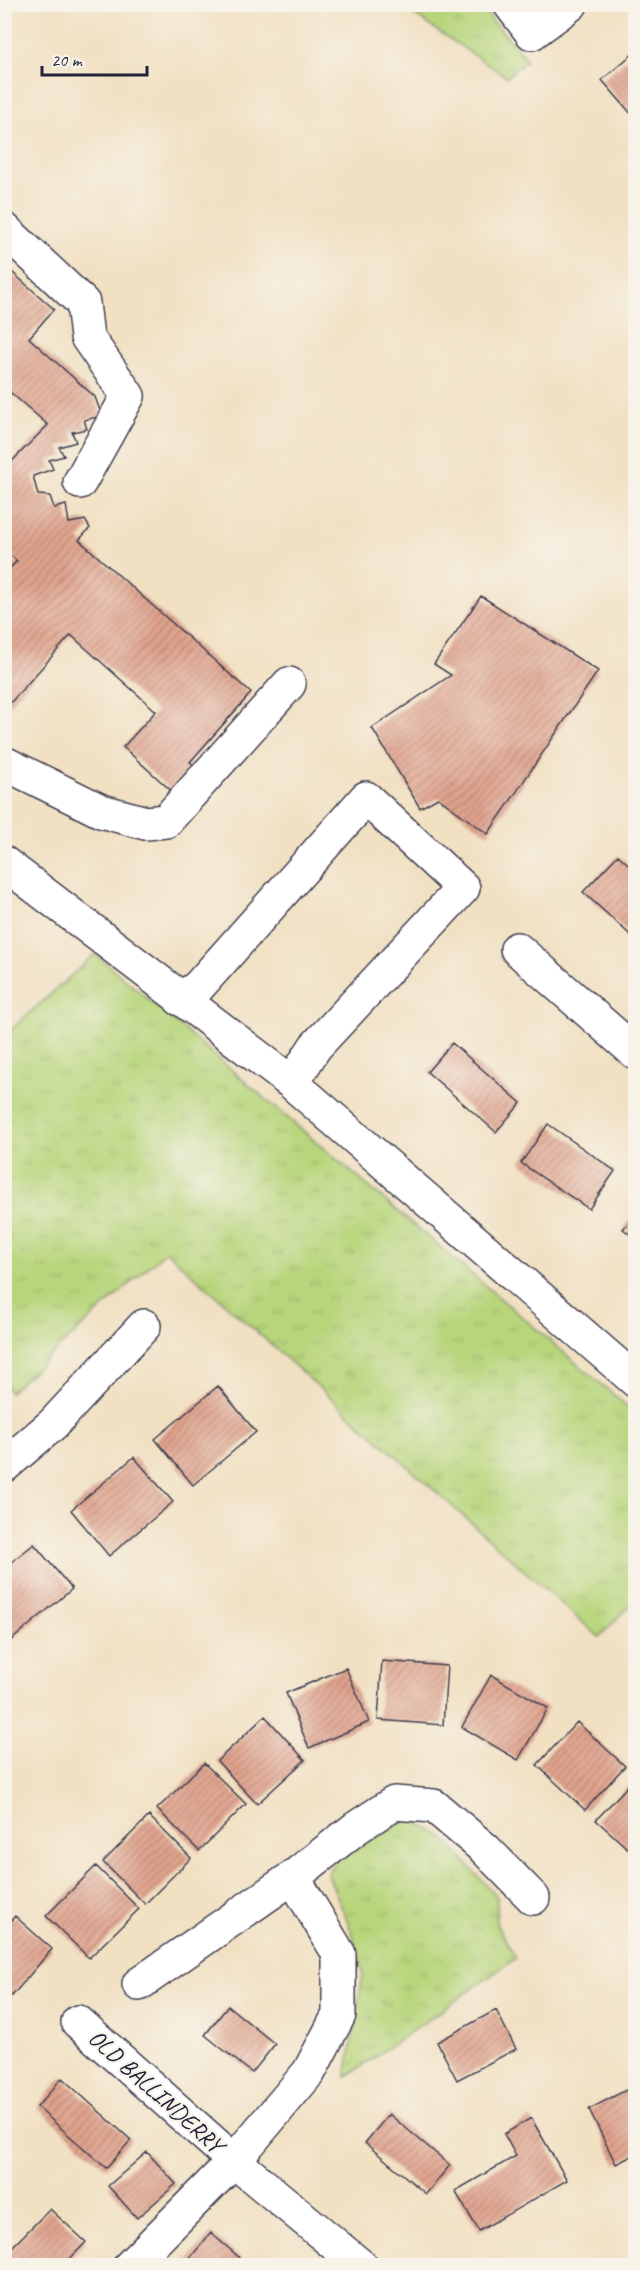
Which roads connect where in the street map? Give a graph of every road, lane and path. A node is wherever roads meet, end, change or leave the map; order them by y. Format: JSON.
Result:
{"nodes":[{"id":1,"x":510,"y":4,"type":"edge"},
{"id":2,"x":571,"y":4,"type":"edge"},
{"id":3,"x":4,"y":229,"type":"edge"},
{"id":4,"x":80,"y":482,"type":"dead end"},
{"id":5,"x":289,"y":684,"type":"dead end"},
{"id":6,"x":4,"y":763,"type":"edge"},
{"id":7,"x":4,"y":863,"type":"edge"},
{"id":8,"x":517,"y":949,"type":"dead end"},
{"id":9,"x":180,"y":999,"type":"junction"},
{"id":10,"x":636,"y":1053,"type":"edge"},
{"id":11,"x":292,"y":1083,"type":"junction"},
{"id":12,"x":144,"y":1326,"type":"dead end"},
{"id":13,"x":636,"y":1381,"type":"edge"},
{"id":14,"x":4,"y":1466,"type":"edge"},
{"id":15,"x":293,"y":1877,"type":"junction"},
{"id":16,"x":533,"y":1898,"type":"dead end"},
{"id":17,"x":138,"y":1984,"type":"dead end"},
{"id":18,"x":78,"y":2022,"type":"dead end"},
{"id":19,"x":234,"y":2161,"type":"junction"},
{"id":20,"x":130,"y":2265,"type":"edge"},
{"id":21,"x":361,"y":2265,"type":"edge"}],
"edges":[{"from":1,"to":2,"type":"street"},
{"from":3,"to":4,"type":"street"},
{"from":5,"to":6,"type":"street"},
{"from":7,"to":9,"type":"street"},
{"from":8,"to":10,"type":"street"},
{"from":9,"to":11,"type":"street"},
{"from":9,"to":11,"type":"street"},
{"from":11,"to":13,"type":"street"},
{"from":12,"to":14,"type":"street"},
{"from":15,"to":16,"type":"street"},
{"from":15,"to":17,"type":"street"},
{"from":15,"to":19,"type":"street"},
{"from":18,"to":19,"type":"street","name":"OLD BALLINDERRY"},
{"from":19,"to":20,"type":"street","name":"OLD BALLINDERRY"},
{"from":19,"to":21,"type":"street","name":"OLD BALLINDERRY"}]}
